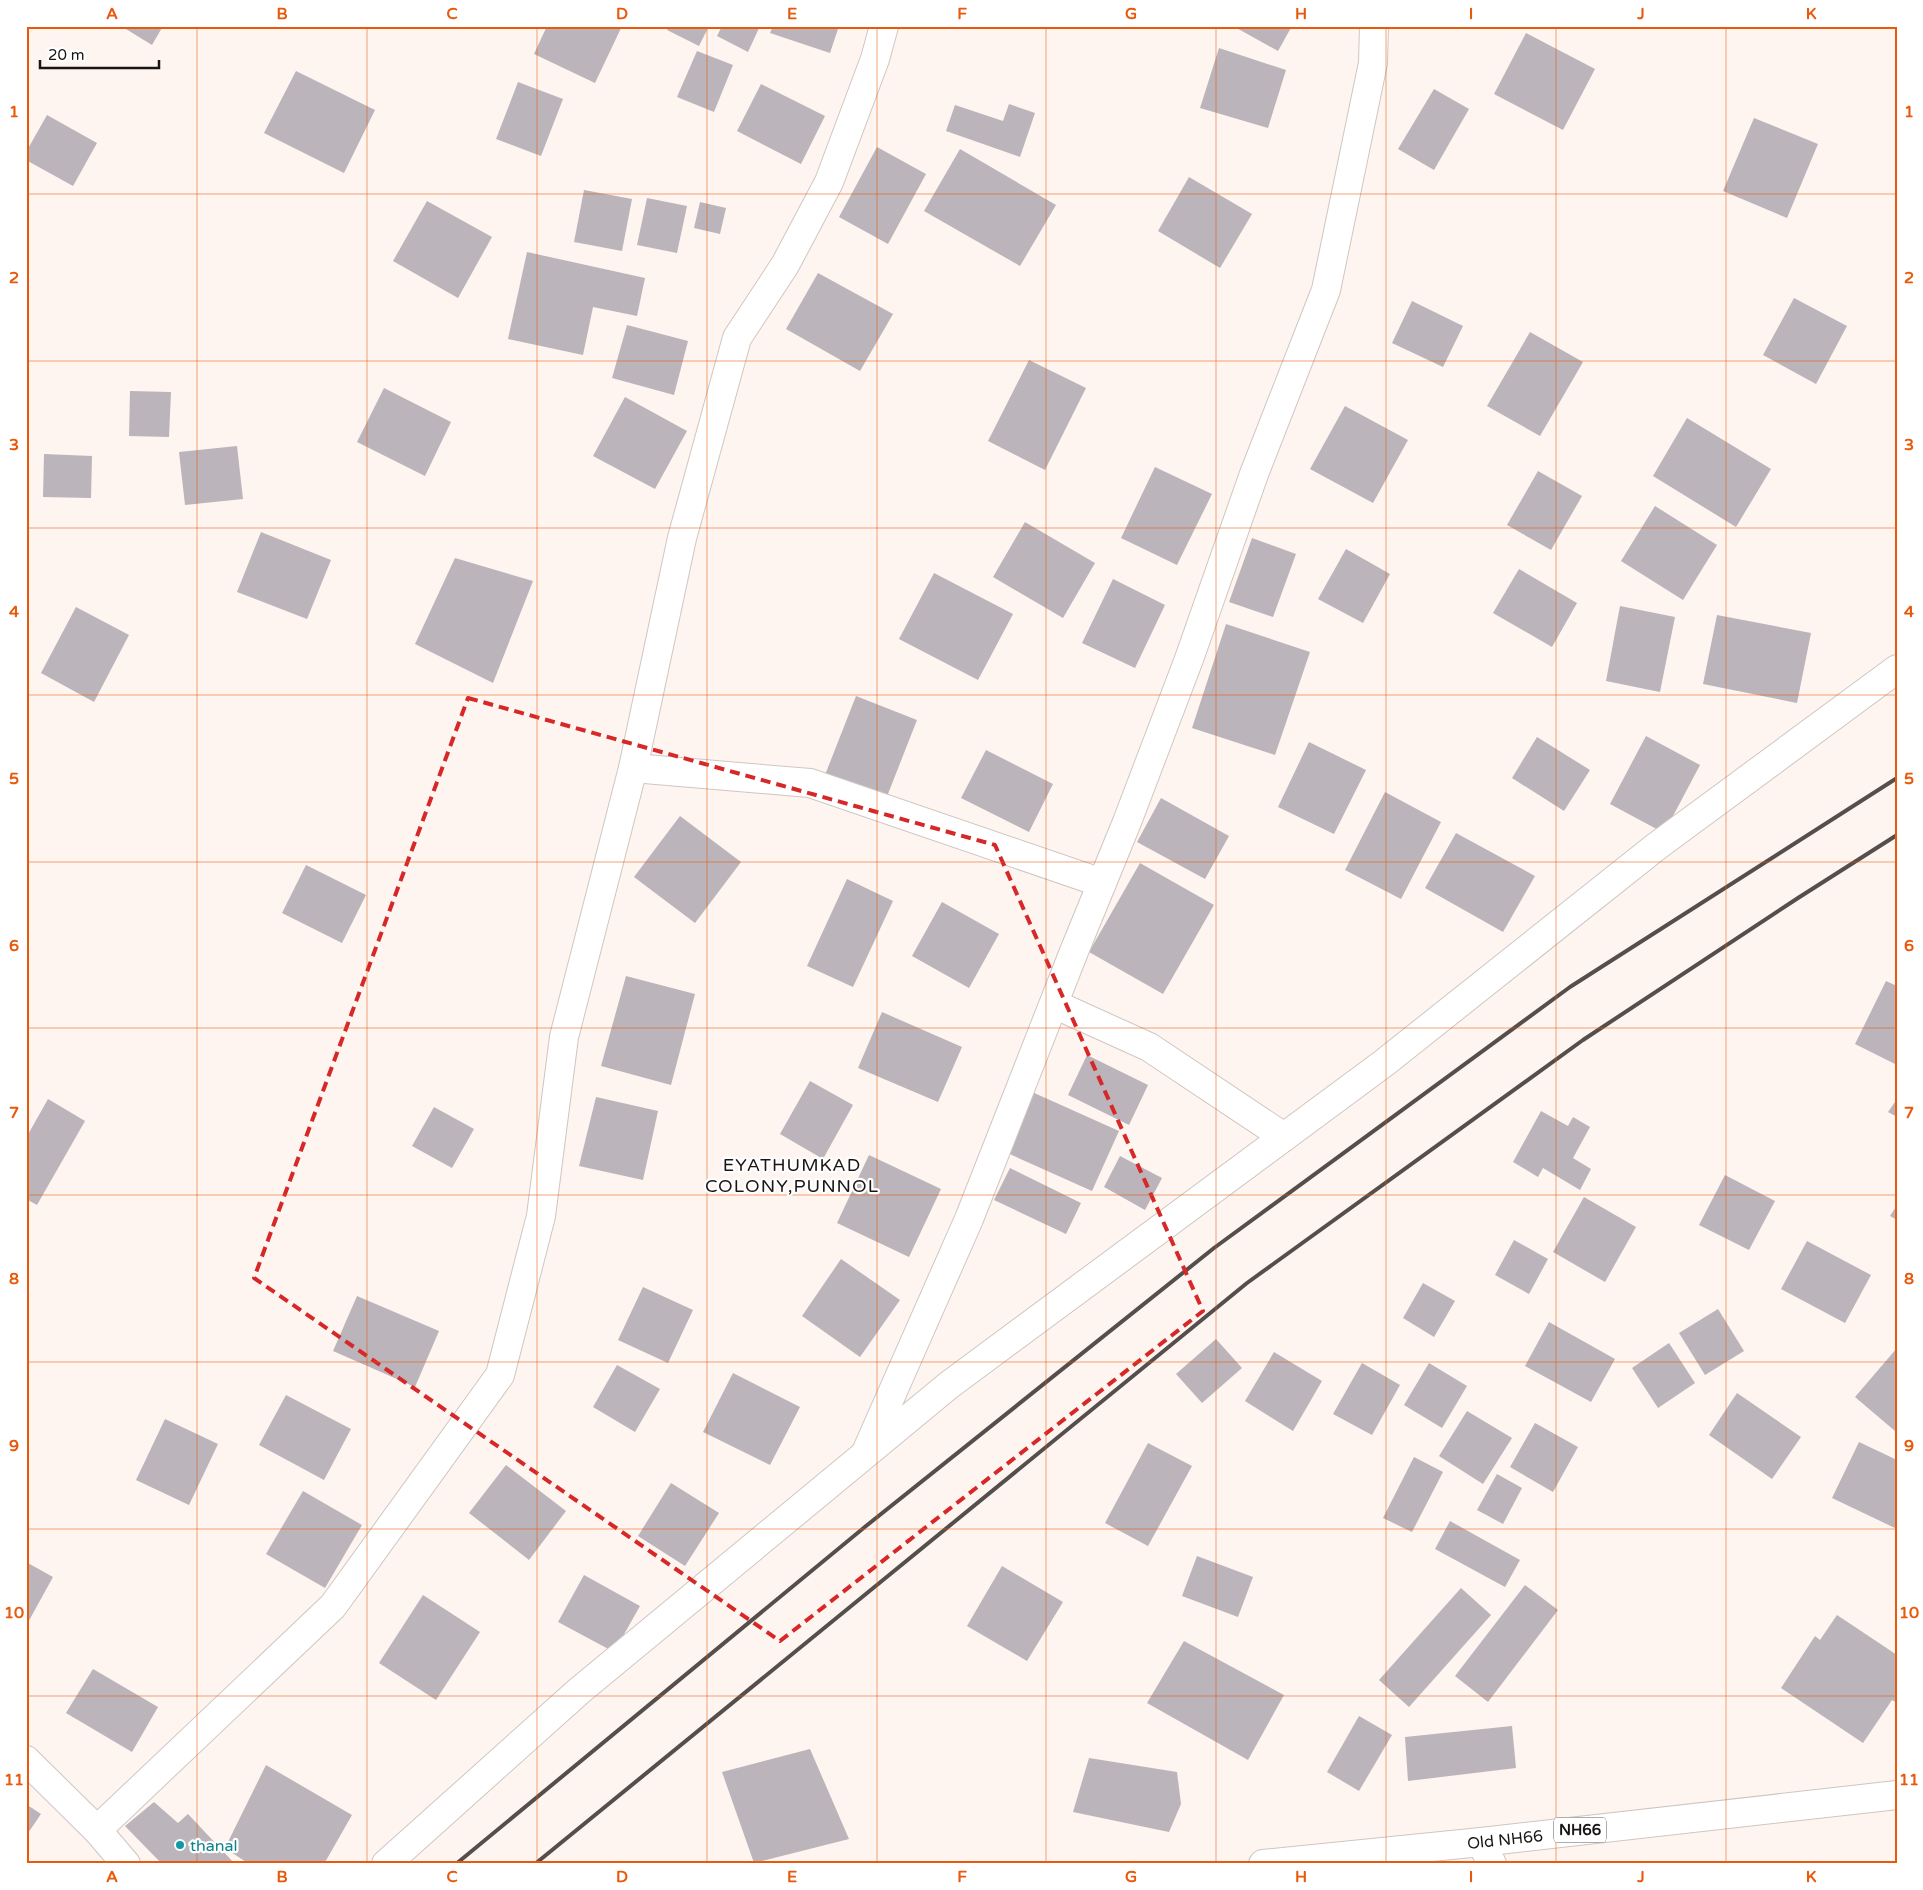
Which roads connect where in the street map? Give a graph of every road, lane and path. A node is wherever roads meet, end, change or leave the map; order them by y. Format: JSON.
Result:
{"nodes":[{"id":1,"x":884,"y":26,"type":"edge"},
{"id":2,"x":1374,"y":26,"type":"edge"},
{"id":3,"x":1897,"y":669,"type":"edge"},
{"id":4,"x":633,"y":768,"type":"junction"},
{"id":5,"x":1102,"y":883,"type":"junction"},
{"id":6,"x":1054,"y":1004,"type":"junction"},
{"id":7,"x":1284,"y":1137,"type":"junction"},
{"id":8,"x":864,"y":1456,"type":"junction"},
{"id":9,"x":26,"y":1760,"type":"edge"},
{"id":10,"x":1897,"y":1795,"type":"edge"},
{"id":11,"x":97,"y":1830,"type":"junction"},
{"id":12,"x":1486,"y":1853,"type":"edge"},
{"id":13,"x":126,"y":1864,"type":"edge"},
{"id":14,"x":386,"y":1864,"type":"edge"},
{"id":15,"x":1263,"y":1864,"type":"edge"},
{"id":16,"x":1267,"y":1864,"type":"edge"}],
"edges":[{"from":1,"to":4,"type":"street"},
{"from":2,"to":5,"type":"street"},
{"from":3,"to":7,"type":"street"},
{"from":4,"to":5,"type":"street"},
{"from":4,"to":11,"type":"street"},
{"from":5,"to":6,"type":"street"},
{"from":6,"to":7,"type":"street"},
{"from":6,"to":8,"type":"street"},
{"from":7,"to":8,"type":"street"},
{"from":8,"to":14,"type":"street"},
{"from":9,"to":11,"type":"street"},
{"from":10,"to":12,"type":"street","name":"Old NH66","number":"NH66"},
{"from":11,"to":13,"type":"street"},
{"from":12,"to":16,"type":"street","name":"Old NH66","number":"NH66"},
{"from":15,"to":16,"type":"street","name":"Old NH66","number":"NH66"}]}
